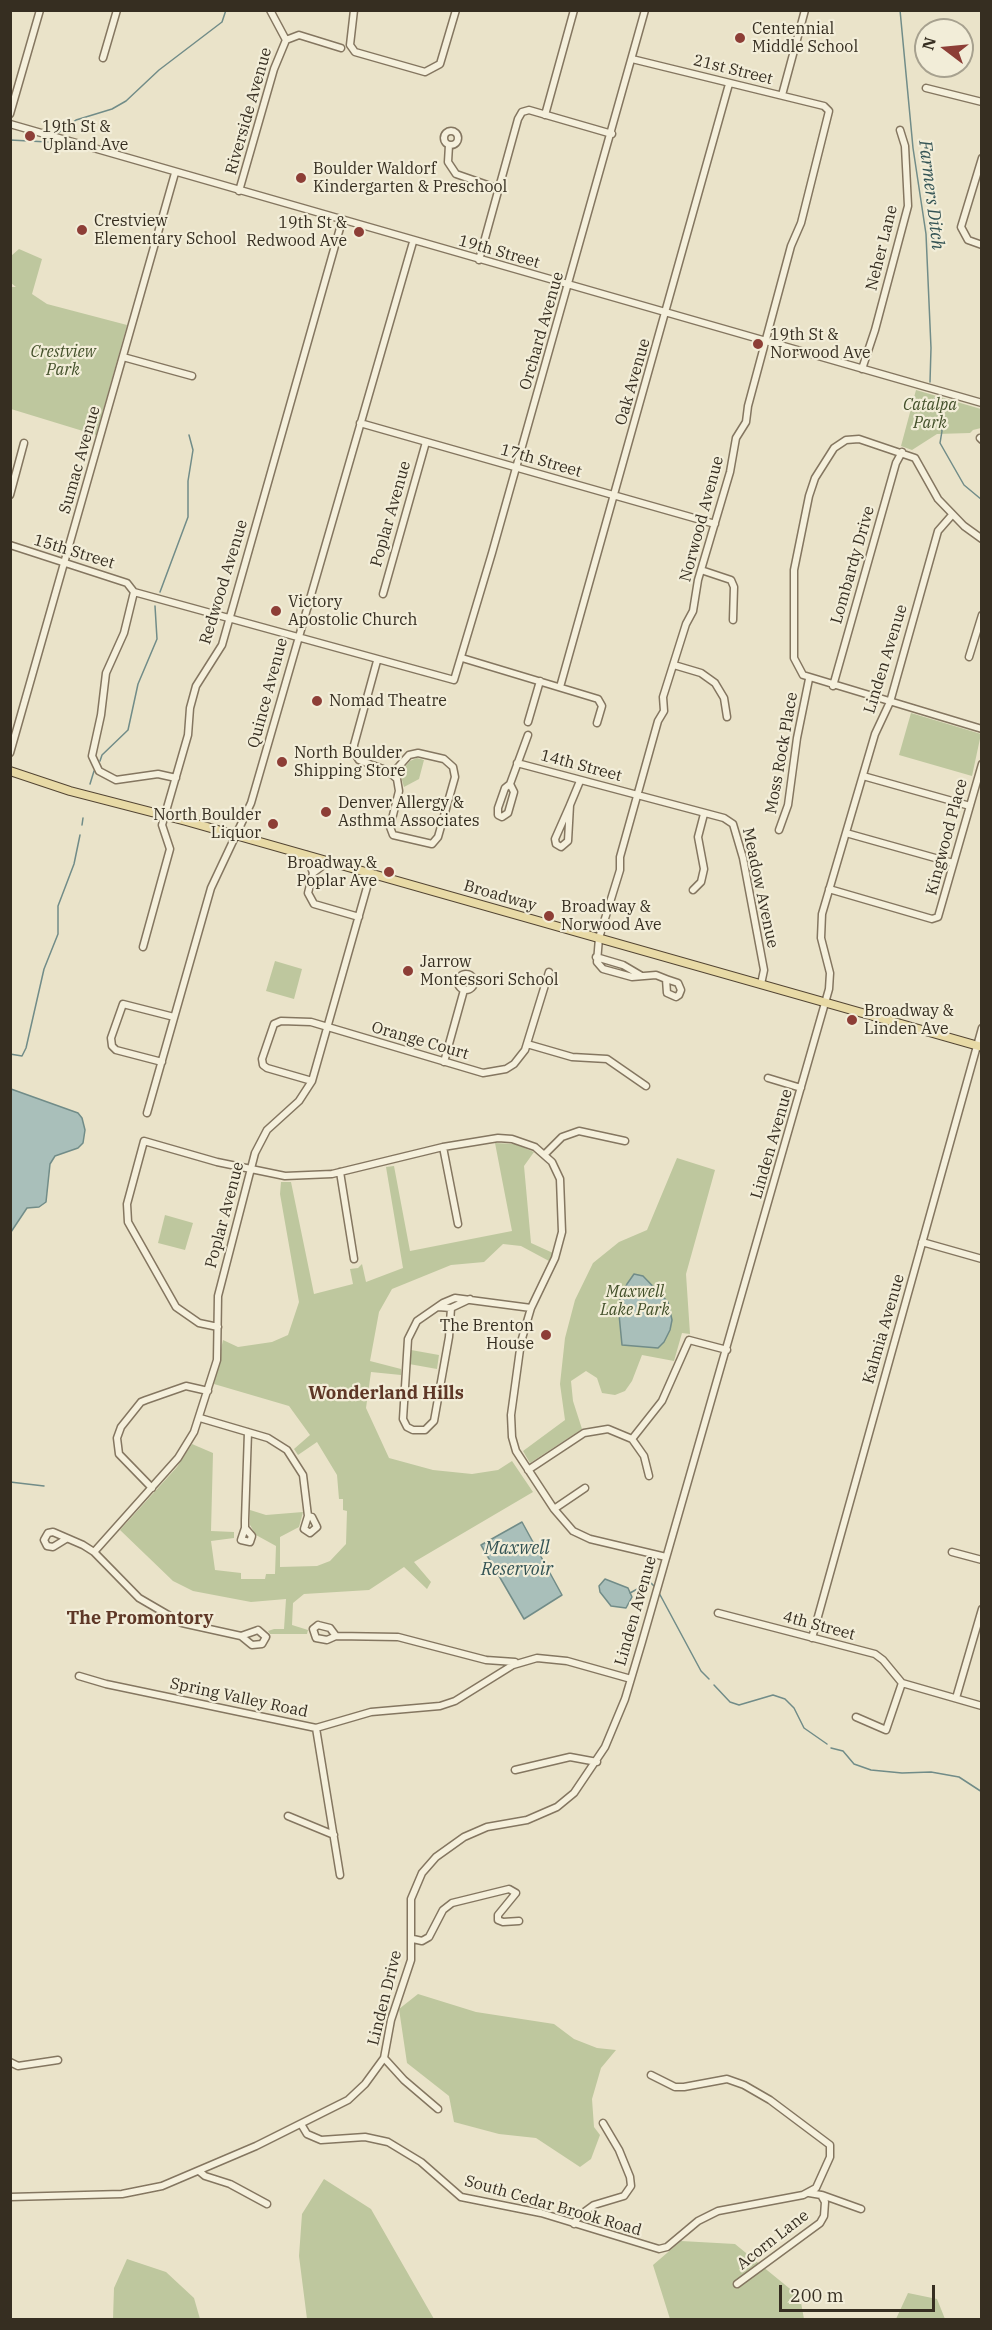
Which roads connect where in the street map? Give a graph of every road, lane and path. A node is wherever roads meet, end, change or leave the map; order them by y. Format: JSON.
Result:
{"nodes":[{"id":1,"x":40,"y":10,"type":"edge"},
{"id":2,"x":117,"y":10,"type":"edge"},
{"id":3,"x":270,"y":10,"type":"edge"},
{"id":4,"x":354,"y":10,"type":"edge"},
{"id":5,"x":456,"y":10,"type":"edge"},
{"id":6,"x":574,"y":10,"type":"edge"},
{"id":7,"x":645,"y":10,"type":"edge"},
{"id":8,"x":805,"y":10,"type":"edge"},
{"id":9,"x":286,"y":40,"type":"junction"},
{"id":10,"x":341,"y":48,"type":"dead end"},
{"id":11,"x":103,"y":58,"type":"dead end"},
{"id":12,"x":632,"y":60,"type":"junction"},
{"id":13,"x":729,"y":84,"type":"junction"},
{"id":14,"x":926,"y":88,"type":"dead end"},
{"id":15,"x":782,"y":95,"type":"junction"},
{"id":16,"x":981,"y":102,"type":"edge"},
{"id":17,"x":826,"y":107,"type":"joint"},
{"id":18,"x":10,"y":114,"type":"edge"},
{"id":19,"x":545,"y":115,"type":"junction"},
{"id":20,"x":10,"y":124,"type":"edge"},
{"id":21,"x":900,"y":130,"type":"dead end"},
{"id":22,"x":612,"y":134,"type":"junction"},
{"id":23,"x":449,"y":145,"type":"dead end"},
{"id":24,"x":981,"y":158,"type":"edge"},
{"id":25,"x":175,"y":173,"type":"junction"},
{"id":26,"x":499,"y":189,"type":"junction"},
{"id":27,"x":239,"y":191,"type":"junction"},
{"id":28,"x":342,"y":221,"type":"junction"},
{"id":29,"x":413,"y":242,"type":"junction"},
{"id":30,"x":981,"y":245,"type":"edge"},
{"id":31,"x":479,"y":260,"type":"junction"},
{"id":32,"x":569,"y":285,"type":"junction"},
{"id":33,"x":667,"y":314,"type":"junction"},
{"id":34,"x":766,"y":342,"type":"junction"},
{"id":35,"x":123,"y":357,"type":"junction"},
{"id":36,"x":862,"y":369,"type":"junction"},
{"id":37,"x":192,"y":376,"type":"dead end"},
{"id":38,"x":981,"y":403,"type":"edge"},
{"id":39,"x":360,"y":423,"type":"junction"},
{"id":40,"x":426,"y":441,"type":"junction"},
{"id":41,"x":24,"y":442,"type":"dead end"},
{"id":42,"x":902,"y":452,"type":"junction"},
{"id":43,"x":517,"y":467,"type":"junction"},
{"id":44,"x":10,"y":495,"type":"edge"},
{"id":45,"x":615,"y":496,"type":"junction"},
{"id":46,"x":952,"y":515,"type":"junction"},
{"id":47,"x":715,"y":525,"type":"junction"},
{"id":48,"x":981,"y":538,"type":"edge"},
{"id":49,"x":10,"y":545,"type":"edge"},
{"id":50,"x":64,"y":564,"type":"junction"},
{"id":51,"x":701,"y":570,"type":"junction"},
{"id":52,"x":134,"y":592,"type":"junction"},
{"id":53,"x":383,"y":594,"type":"dead end"},
{"id":54,"x":981,"y":615,"type":"edge"},
{"id":55,"x":229,"y":619,"type":"junction"},
{"id":56,"x":733,"y":620,"type":"dead end"},
{"id":57,"x":297,"y":637,"type":"junction"},
{"id":58,"x":969,"y":657,"type":"dead end"},
{"id":59,"x":462,"y":658,"type":"junction"},
{"id":60,"x":377,"y":661,"type":"junction"},
{"id":61,"x":674,"y":665,"type":"junction"},
{"id":62,"x":809,"y":679,"type":"junction"},
{"id":63,"x":540,"y":681,"type":"junction"},
{"id":64,"x":833,"y":686,"type":"junction"},
{"id":65,"x":561,"y":687,"type":"junction"},
{"id":66,"x":890,"y":702,"type":"junction"},
{"id":67,"x":727,"y":717,"type":"dead end"},
{"id":68,"x":528,"y":722,"type":"dead end"},
{"id":69,"x":597,"y":723,"type":"dead end"},
{"id":70,"x":981,"y":729,"type":"edge"},
{"id":71,"x":528,"y":735,"type":"dead end"},
{"id":72,"x":10,"y":753,"type":"edge"},
{"id":73,"x":517,"y":763,"type":"junction"},
{"id":74,"x":981,"y":764,"type":"edge"},
{"id":75,"x":10,"y":771,"type":"edge"},
{"id":76,"x":392,"y":774,"type":"junction"},
{"id":77,"x":863,"y":776,"type":"junction"},
{"id":78,"x":176,"y":778,"type":"junction"},
{"id":79,"x":580,"y":781,"type":"junction"},
{"id":80,"x":510,"y":784,"type":"junction"},
{"id":81,"x":639,"y":796,"type":"junction"},
{"id":82,"x":570,"y":805,"type":"junction"},
{"id":83,"x":970,"y":806,"type":"junction"},
{"id":84,"x":704,"y":813,"type":"junction"},
{"id":85,"x":165,"y":815,"type":"junction"},
{"id":86,"x":779,"y":830,"type":"dead end"},
{"id":87,"x":846,"y":833,"type":"junction"},
{"id":88,"x":236,"y":835,"type":"junction"},
{"id":89,"x":308,"y":855,"type":"junction"},
{"id":90,"x":329,"y":861,"type":"junction"},
{"id":91,"x":953,"y":863,"type":"junction"},
{"id":92,"x":313,"y":873,"type":"junction"},
{"id":93,"x":370,"y":873,"type":"junction"},
{"id":94,"x":830,"y":889,"type":"junction"},
{"id":95,"x":693,"y":890,"type":"dead end"},
{"id":96,"x":359,"y":917,"type":"junction"},
{"id":97,"x":599,"y":938,"type":"junction"},
{"id":98,"x":143,"y":947,"type":"dead end"},
{"id":99,"x":596,"y":957,"type":"junction"},
{"id":100,"x":549,"y":972,"type":"dead end"},
{"id":101,"x":642,"y":976,"type":"junction"},
{"id":102,"x":666,"y":979,"type":"dead end"},
{"id":103,"x":761,"y":984,"type":"junction"},
{"id":104,"x":464,"y":990,"type":"dead end"},
{"id":105,"x":824,"y":1003,"type":"junction"},
{"id":106,"x":174,"y":1017,"type":"junction"},
{"id":107,"x":328,"y":1027,"type":"junction"},
{"id":108,"x":981,"y":1028,"type":"edge"},
{"id":109,"x":527,"y":1044,"type":"junction"},
{"id":110,"x":979,"y":1047,"type":"edge"},
{"id":111,"x":162,"y":1062,"type":"junction"},
{"id":112,"x":444,"y":1062,"type":"junction"},
{"id":113,"x":768,"y":1078,"type":"dead end"},
{"id":114,"x":312,"y":1081,"type":"junction"},
{"id":115,"x":646,"y":1086,"type":"dead end"},
{"id":116,"x":801,"y":1088,"type":"junction"},
{"id":117,"x":147,"y":1113,"type":"dead end"},
{"id":118,"x":625,"y":1141,"type":"dead end"},
{"id":119,"x":443,"y":1147,"type":"junction"},
{"id":120,"x":544,"y":1154,"type":"junction"},
{"id":121,"x":250,"y":1169,"type":"junction"},
{"id":122,"x":340,"y":1173,"type":"junction"},
{"id":123,"x":458,"y":1224,"type":"dead end"},
{"id":124,"x":922,"y":1242,"type":"junction"},
{"id":125,"x":354,"y":1259,"type":"dead end"},
{"id":126,"x":981,"y":1259,"type":"edge"},
{"id":127,"x":470,"y":1299,"type":"junction"},
{"id":128,"x":438,"y":1307,"type":"junction"},
{"id":129,"x":451,"y":1308,"type":"junction"},
{"id":130,"x":531,"y":1308,"type":"junction"},
{"id":131,"x":218,"y":1327,"type":"junction"},
{"id":132,"x":727,"y":1350,"type":"junction"},
{"id":133,"x":208,"y":1391,"type":"junction"},
{"id":134,"x":200,"y":1418,"type":"junction"},
{"id":135,"x":248,"y":1432,"type":"junction"},
{"id":136,"x":632,"y":1439,"type":"junction"},
{"id":137,"x":528,"y":1470,"type":"junction"},
{"id":138,"x":650,"y":1476,"type":"dead end"},
{"id":139,"x":152,"y":1488,"type":"junction"},
{"id":140,"x":585,"y":1488,"type":"dead end"},
{"id":141,"x":554,"y":1509,"type":"junction"},
{"id":142,"x":308,"y":1516,"type":"dead end"},
{"id":143,"x":245,"y":1528,"type":"dead end"},
{"id":144,"x":66,"y":1539,"type":"dead end"},
{"id":145,"x":94,"y":1552,"type":"junction"},
{"id":146,"x":952,"y":1552,"type":"dead end"},
{"id":147,"x":666,"y":1557,"type":"junction"},
{"id":148,"x":981,"y":1560,"type":"edge"},
{"id":149,"x":981,"y":1609,"type":"edge"},
{"id":150,"x":718,"y":1613,"type":"dead end"},
{"id":151,"x":242,"y":1635,"type":"dead end"},
{"id":152,"x":336,"y":1636,"type":"dead end"},
{"id":153,"x":812,"y":1638,"type":"junction"},
{"id":154,"x":518,"y":1662,"type":"junction"},
{"id":155,"x":79,"y":1676,"type":"dead end"},
{"id":156,"x":631,"y":1679,"type":"junction"},
{"id":157,"x":902,"y":1683,"type":"junction"},
{"id":158,"x":956,"y":1698,"type":"junction"},
{"id":159,"x":981,"y":1706,"type":"edge"},
{"id":160,"x":856,"y":1717,"type":"dead end"},
{"id":161,"x":316,"y":1728,"type":"junction"},
{"id":162,"x":597,"y":1762,"type":"junction"},
{"id":163,"x":515,"y":1770,"type":"dead end"},
{"id":164,"x":585,"y":1778,"type":"joint"},
{"id":165,"x":288,"y":1816,"type":"dead end"},
{"id":166,"x":334,"y":1836,"type":"junction"},
{"id":167,"x":340,"y":1875,"type":"dead end"},
{"id":168,"x":519,"y":1921,"type":"dead end"},
{"id":169,"x":412,"y":1939,"type":"junction"},
{"id":170,"x":384,"y":2058,"type":"junction"},
{"id":171,"x":58,"y":2061,"type":"dead end"},
{"id":172,"x":10,"y":2062,"type":"edge"},
{"id":173,"x":651,"y":2075,"type":"dead end"},
{"id":174,"x":438,"y":2109,"type":"dead end"},
{"id":175,"x":603,"y":2123,"type":"dead end"},
{"id":176,"x":301,"y":2124,"type":"junction"},
{"id":177,"x":199,"y":2171,"type":"junction"},
{"id":178,"x":809,"y":2193,"type":"junction"},
{"id":179,"x":821,"y":2195,"type":"junction"},
{"id":180,"x":10,"y":2197,"type":"edge"},
{"id":181,"x":267,"y":2204,"type":"dead end"},
{"id":182,"x":861,"y":2209,"type":"dead end"},
{"id":183,"x":574,"y":2224,"type":"junction"},
{"id":184,"x":737,"y":2284,"type":"dead end"}],
"edges":[{"from":1,"to":18,"type":"street"},
{"from":2,"to":11,"type":"street"},
{"from":3,"to":9,"type":"street"},
{"from":4,"to":5,"type":"street"},
{"from":6,"to":19,"type":"street"},
{"from":7,"to":12,"type":"street","name":"Orchard Avenue"},
{"from":8,"to":15,"type":"street"},
{"from":9,"to":10,"type":"street"},
{"from":9,"to":27,"type":"street","name":"Riverside Avenue"},
{"from":12,"to":13,"type":"street","name":"21st Street"},
{"from":12,"to":22,"type":"street","name":"Orchard Avenue"},
{"from":13,"to":15,"type":"street","name":"21st Street"},
{"from":13,"to":33,"type":"street","name":"Oak Avenue"},
{"from":14,"to":16,"type":"street"},
{"from":15,"to":17,"type":"street","name":"21st Street"},
{"from":17,"to":34,"type":"street","name":"Norwood Avenue"},
{"from":19,"to":22,"type":"street"},
{"from":19,"to":26,"type":"street"},
{"from":20,"to":25,"type":"street","name":"19th Street"},
{"from":21,"to":36,"type":"street","name":"Neher Lane"},
{"from":22,"to":32,"type":"street","name":"Orchard Avenue"},
{"from":23,"to":26,"type":"street"},
{"from":24,"to":30,"type":"street"},
{"from":25,"to":27,"type":"street","name":"19th Street"},
{"from":25,"to":35,"type":"street","name":"Sumac Avenue"},
{"from":26,"to":31,"type":"street"},
{"from":27,"to":28,"type":"street","name":"19th Street"},
{"from":28,"to":29,"type":"street","name":"19th Street"},
{"from":28,"to":55,"type":"street","name":"Redwood Avenue"},
{"from":29,"to":31,"type":"street","name":"19th Street"},
{"from":29,"to":39,"type":"street","name":"Quince Avenue"},
{"from":31,"to":32,"type":"street","name":"19th Street"},
{"from":32,"to":33,"type":"street","name":"19th Street"},
{"from":32,"to":43,"type":"street","name":"Orchard Avenue"},
{"from":33,"to":34,"type":"street","name":"19th Street"},
{"from":33,"to":45,"type":"street","name":"Oak Avenue"},
{"from":34,"to":36,"type":"street","name":"19th Street"},
{"from":34,"to":47,"type":"street","name":"Norwood Avenue"},
{"from":35,"to":37,"type":"street"},
{"from":35,"to":50,"type":"street","name":"Sumac Avenue"},
{"from":36,"to":38,"type":"street","name":"19th Street"},
{"from":39,"to":40,"type":"street","name":"17th Street"},
{"from":39,"to":57,"type":"street","name":"Quince Avenue"},
{"from":40,"to":43,"type":"street","name":"17th Street"},
{"from":40,"to":53,"type":"street","name":"Poplar Avenue"},
{"from":41,"to":44,"type":"street"},
{"from":42,"to":46,"type":"street"},
{"from":42,"to":62,"type":"street"},
{"from":42,"to":64,"type":"street","name":"Lombardy Drive"},
{"from":43,"to":45,"type":"street","name":"17th Street"},
{"from":43,"to":59,"type":"street","name":"Orchard Avenue"},
{"from":45,"to":47,"type":"street","name":"17th Street"},
{"from":45,"to":65,"type":"street","name":"Oak Avenue"},
{"from":46,"to":48,"type":"street"},
{"from":46,"to":66,"type":"street","name":"Linden Avenue"},
{"from":47,"to":51,"type":"street","name":"Norwood Avenue"},
{"from":49,"to":50,"type":"street","name":"15th Street"},
{"from":50,"to":52,"type":"street","name":"15th Street"},
{"from":50,"to":72,"type":"street","name":"Sumac Avenue"},
{"from":51,"to":56,"type":"street"},
{"from":51,"to":61,"type":"street","name":"Norwood Avenue"},
{"from":52,"to":55,"type":"street","name":"15th Street"},
{"from":52,"to":78,"type":"street"},
{"from":54,"to":58,"type":"street"},
{"from":55,"to":57,"type":"street","name":"15th Street"},
{"from":55,"to":78,"type":"street","name":"Redwood Avenue"},
{"from":57,"to":60,"type":"street","name":"15th Street"},
{"from":57,"to":88,"type":"street","name":"Quince Avenue"},
{"from":59,"to":60,"type":"street","name":"15th Street"},
{"from":59,"to":63,"type":"street"},
{"from":60,"to":76,"type":"street"},
{"from":61,"to":67,"type":"street"},
{"from":61,"to":81,"type":"street","name":"Norwood Avenue"},
{"from":62,"to":64,"type":"street"},
{"from":62,"to":86,"type":"street","name":"Moss Rock Place"},
{"from":63,"to":65,"type":"street"},
{"from":63,"to":68,"type":"street"},
{"from":64,"to":66,"type":"street"},
{"from":65,"to":69,"type":"street"},
{"from":66,"to":70,"type":"street"},
{"from":66,"to":77,"type":"street","name":"Linden Avenue"},
{"from":71,"to":73,"type":"street"},
{"from":73,"to":79,"type":"street","name":"14th Street"},
{"from":73,"to":80,"type":"street"},
{"from":74,"to":83,"type":"street","name":"Kingwood Place"},
{"from":75,"to":85,"type":"main road","name":"Broadway"},
{"from":76,"to":76,"type":"street"},
{"from":77,"to":83,"type":"street"},
{"from":77,"to":87,"type":"street","name":"Linden Avenue"},
{"from":78,"to":85,"type":"street","name":"Redwood Avenue"},
{"from":79,"to":81,"type":"street","name":"14th Street"},
{"from":79,"to":82,"type":"street"},
{"from":80,"to":80,"type":"street"},
{"from":81,"to":84,"type":"street","name":"Meadow Avenue"},
{"from":81,"to":97,"type":"street","name":"Norwood Avenue"},
{"from":82,"to":82,"type":"street"},
{"from":83,"to":91,"type":"street","name":"Kingwood Place"},
{"from":84,"to":95,"type":"street"},
{"from":84,"to":103,"type":"street","name":"Meadow Avenue"},
{"from":85,"to":88,"type":"main road","name":"Broadway"},
{"from":85,"to":98,"type":"street","name":"Redwood Avenue"},
{"from":87,"to":91,"type":"street"},
{"from":87,"to":94,"type":"street","name":"Linden Avenue"},
{"from":88,"to":89,"type":"main road","name":"Broadway"},
{"from":88,"to":106,"type":"street","name":"Quince Avenue"},
{"from":89,"to":90,"type":"main road","name":"Broadway"},
{"from":89,"to":92,"type":"street"},
{"from":90,"to":92,"type":"street"},
{"from":90,"to":93,"type":"main road","name":"Broadway"},
{"from":91,"to":94,"type":"street","name":"Kingwood Place"},
{"from":92,"to":96,"type":"street"},
{"from":93,"to":96,"type":"street","name":"Poplar Avenue"},
{"from":93,"to":97,"type":"main road","name":"Broadway"},
{"from":94,"to":105,"type":"street","name":"Linden Avenue"},
{"from":96,"to":107,"type":"street","name":"Poplar Avenue"},
{"from":97,"to":99,"type":"street","name":"Norwood Avenue"},
{"from":97,"to":103,"type":"main road","name":"Broadway"},
{"from":99,"to":101,"type":"street"},
{"from":99,"to":101,"type":"street"},
{"from":100,"to":109,"type":"street"},
{"from":101,"to":102,"type":"street"},
{"from":103,"to":105,"type":"main road","name":"Broadway"},
{"from":104,"to":112,"type":"street"},
{"from":105,"to":110,"type":"main road","name":"Broadway"},
{"from":105,"to":116,"type":"street","name":"Linden Avenue"},
{"from":106,"to":111,"type":"street","name":"Quince Avenue"},
{"from":106,"to":111,"type":"street"},
{"from":107,"to":112,"type":"street","name":"Orange Court"},
{"from":107,"to":114,"type":"street","name":"Poplar Avenue"},
{"from":107,"to":114,"type":"street","name":"Orange Court"},
{"from":108,"to":110,"type":"street","name":"Kalmia Avenue"},
{"from":109,"to":112,"type":"street","name":"Orange Court"},
{"from":109,"to":115,"type":"street"},
{"from":110,"to":124,"type":"street","name":"Kalmia Avenue"},
{"from":111,"to":117,"type":"street","name":"Quince Avenue"},
{"from":113,"to":116,"type":"street"},
{"from":114,"to":121,"type":"street","name":"Poplar Avenue"},
{"from":116,"to":132,"type":"street","name":"Linden Avenue"},
{"from":118,"to":120,"type":"street"},
{"from":119,"to":120,"type":"street"},
{"from":119,"to":122,"type":"street"},
{"from":119,"to":123,"type":"street"},
{"from":120,"to":130,"type":"street"},
{"from":121,"to":122,"type":"street"},
{"from":121,"to":131,"type":"street","name":"Poplar Avenue"},
{"from":121,"to":131,"type":"street"},
{"from":122,"to":125,"type":"street"},
{"from":124,"to":126,"type":"street"},
{"from":124,"to":153,"type":"street","name":"Kalmia Avenue"},
{"from":127,"to":128,"type":"street"},
{"from":127,"to":129,"type":"street"},
{"from":127,"to":130,"type":"street"},
{"from":128,"to":129,"type":"street"},
{"from":128,"to":129,"type":"street"},
{"from":130,"to":137,"type":"street"},
{"from":131,"to":133,"type":"street","name":"Poplar Avenue"},
{"from":132,"to":136,"type":"street"},
{"from":132,"to":147,"type":"street","name":"Linden Avenue"},
{"from":133,"to":134,"type":"street","name":"Poplar Avenue"},
{"from":133,"to":139,"type":"street"},
{"from":134,"to":135,"type":"street"},
{"from":134,"to":139,"type":"street","name":"Poplar Avenue"},
{"from":135,"to":142,"type":"street"},
{"from":135,"to":143,"type":"street"},
{"from":136,"to":137,"type":"street"},
{"from":136,"to":138,"type":"street"},
{"from":137,"to":141,"type":"street"},
{"from":139,"to":145,"type":"street","name":"Poplar Avenue"},
{"from":140,"to":141,"type":"street"},
{"from":141,"to":147,"type":"street"},
{"from":144,"to":145,"type":"street"},
{"from":145,"to":151,"type":"street"},
{"from":146,"to":148,"type":"street"},
{"from":147,"to":156,"type":"street","name":"Linden Avenue"},
{"from":149,"to":158,"type":"street"},
{"from":150,"to":153,"type":"street","name":"4th Street"},
{"from":152,"to":154,"type":"street"},
{"from":153,"to":157,"type":"street","name":"4th Street"},
{"from":154,"to":156,"type":"street","name":"Spring Valley Road"},
{"from":154,"to":161,"type":"street","name":"Spring Valley Road"},
{"from":155,"to":161,"type":"street","name":"Spring Valley Road"},
{"from":156,"to":162,"type":"street","name":"Linden Avenue"},
{"from":157,"to":158,"type":"street"},
{"from":157,"to":160,"type":"street"},
{"from":158,"to":159,"type":"street"},
{"from":161,"to":166,"type":"street"},
{"from":162,"to":163,"type":"street"},
{"from":162,"to":164,"type":"street","name":"Linden Avenue"},
{"from":164,"to":169,"type":"street","name":"Linden Drive"},
{"from":165,"to":166,"type":"street"},
{"from":166,"to":167,"type":"street"},
{"from":168,"to":169,"type":"street"},
{"from":169,"to":170,"type":"street","name":"Linden Drive"},
{"from":170,"to":174,"type":"street"},
{"from":170,"to":176,"type":"street","name":"Linden Drive"},
{"from":171,"to":172,"type":"street"},
{"from":173,"to":178,"type":"street"},
{"from":175,"to":183,"type":"street"},
{"from":176,"to":177,"type":"street","name":"Linden Drive"},
{"from":176,"to":183,"type":"street","name":"South Cedar Brook Road"},
{"from":177,"to":180,"type":"street","name":"Linden Drive"},
{"from":177,"to":181,"type":"street"},
{"from":178,"to":179,"type":"street","name":"Acorn Lane"},
{"from":178,"to":183,"type":"street","name":"South Cedar Brook Road"},
{"from":179,"to":182,"type":"street"},
{"from":179,"to":184,"type":"street","name":"Acorn Lane"}]}
